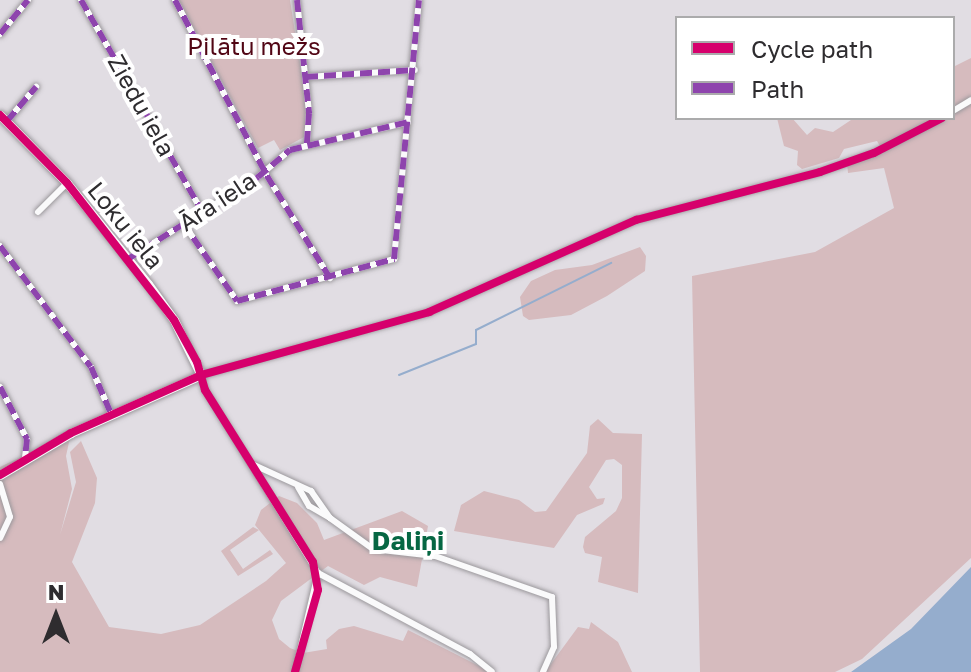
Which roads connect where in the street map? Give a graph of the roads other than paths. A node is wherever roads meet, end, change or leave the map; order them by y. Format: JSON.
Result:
{"nodes":[{"id":1,"x":28,"y":0,"type":"edge"},
{"id":2,"x":81,"y":0,"type":"edge"},
{"id":3,"x":175,"y":0,"type":"edge"},
{"id":4,"x":297,"y":0,"type":"edge"},
{"id":5,"x":419,"y":0,"type":"edge"},
{"id":6,"x":0,"y":34,"type":"edge"},
{"id":7,"x":415,"y":70,"type":"junction"},
{"id":8,"x":306,"y":77,"type":"junction"},
{"id":9,"x":36,"y":87,"type":"dead end"},
{"id":10,"x":4,"y":118,"type":"edge"},
{"id":11,"x":938,"y":120,"type":"edge"},
{"id":12,"x":408,"y":122,"type":"junction"},
{"id":13,"x":307,"y":145,"type":"junction"},
{"id":14,"x":265,"y":169,"type":"junction"},
{"id":15,"x":67,"y":183,"type":"junction"},
{"id":16,"x":202,"y":211,"type":"junction"},
{"id":17,"x":38,"y":212,"type":"dead end"},
{"id":18,"x":183,"y":223,"type":"junction"},
{"id":19,"x":0,"y":246,"type":"edge"},
{"id":20,"x":128,"y":259,"type":"junction"},
{"id":21,"x":330,"y":278,"type":"junction"},
{"id":22,"x":201,"y":375,"type":"junction"},
{"id":23,"x":0,"y":387,"type":"edge"},
{"id":24,"x":112,"y":416,"type":"junction"},
{"id":25,"x":25,"y":457,"type":"junction"},
{"id":26,"x":254,"y":465,"type":"junction"},
{"id":27,"x":11,"y":466,"type":"junction"},
{"id":28,"x":0,"y":467,"type":"edge"},
{"id":29,"x":0,"y":475,"type":"edge"},
{"id":30,"x":0,"y":484,"type":"edge"},
{"id":31,"x":298,"y":487,"type":"junction"},
{"id":32,"x":330,"y":518,"type":"junction"},
{"id":33,"x":0,"y":538,"type":"edge"},
{"id":34,"x":318,"y":573,"type":"junction"},
{"id":35,"x":295,"y":672,"type":"edge"},
{"id":36,"x":492,"y":672,"type":"edge"},
{"id":37,"x":543,"y":672,"type":"edge"}],
"edges":[{"from":1,"to":6,"type":"street"},
{"from":2,"to":16,"type":"street","name":"Ziedu iela"},
{"from":3,"to":14,"type":"street","name":"Āra iela"},
{"from":4,"to":8,"type":"street"},
{"from":5,"to":7,"type":"street"},
{"from":7,"to":8,"type":"street"},
{"from":7,"to":12,"type":"street"},
{"from":8,"to":13,"type":"street"},
{"from":9,"to":10,"type":"street"},
{"from":10,"to":15,"type":"street","name":"Loku iela"},
{"from":11,"to":22,"type":"street"},
{"from":12,"to":13,"type":"street","name":"Āra iela"},
{"from":12,"to":21,"type":"street"},
{"from":13,"to":14,"type":"street","name":"Āra iela"},
{"from":14,"to":16,"type":"street","name":"Āra iela"},
{"from":14,"to":21,"type":"street"},
{"from":15,"to":17,"type":"street"},
{"from":15,"to":20,"type":"street","name":"Loku iela"},
{"from":16,"to":18,"type":"street","name":"Āra iela"},
{"from":18,"to":20,"type":"street","name":"Āra iela"},
{"from":18,"to":21,"type":"street"},
{"from":19,"to":24,"type":"street"},
{"from":20,"to":22,"type":"street","name":"Loku iela"},
{"from":22,"to":24,"type":"street"},
{"from":22,"to":26,"type":"street"},
{"from":23,"to":25,"type":"street"},
{"from":24,"to":25,"type":"street"},
{"from":25,"to":27,"type":"street"},
{"from":26,"to":31,"type":"street"},
{"from":26,"to":34,"type":"street"},
{"from":27,"to":28,"type":"street"},
{"from":27,"to":29,"type":"street"},
{"from":30,"to":33,"type":"street"},
{"from":31,"to":32,"type":"street"},
{"from":31,"to":32,"type":"street"},
{"from":32,"to":37,"type":"street"},
{"from":34,"to":35,"type":"street"},
{"from":34,"to":36,"type":"street"}]}
